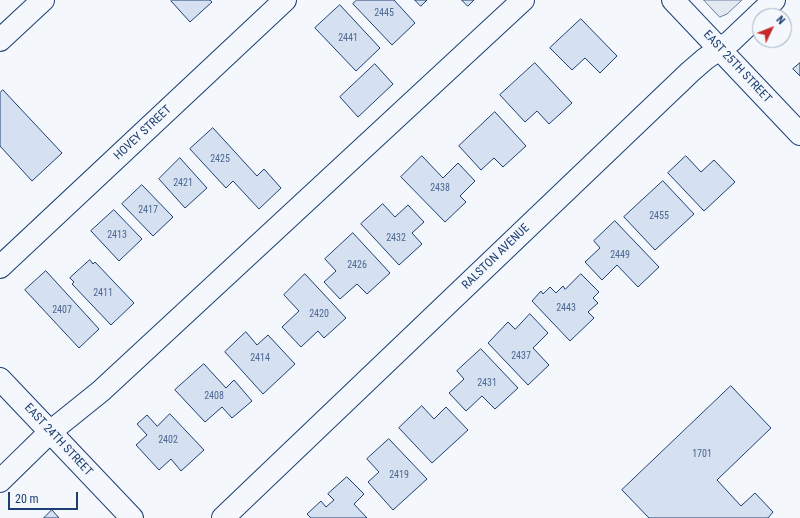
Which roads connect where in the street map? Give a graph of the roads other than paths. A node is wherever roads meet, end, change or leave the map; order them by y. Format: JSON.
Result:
{"nodes":[{"id":1,"x":43,"y":0,"type":"edge"},
{"id":2,"x":285,"y":0,"type":"edge"},
{"id":3,"x":523,"y":0,"type":"edge"},
{"id":4,"x":673,"y":0,"type":"edge"},
{"id":5,"x":774,"y":0,"type":"edge"},
{"id":6,"x":0,"y":40,"type":"edge"},
{"id":7,"x":719,"y":49,"type":"junction"},
{"id":8,"x":800,"y":134,"type":"edge"},
{"id":9,"x":0,"y":267,"type":"edge"},
{"id":10,"x":0,"y":379,"type":"edge"},
{"id":11,"x":50,"y":432,"type":"junction"},
{"id":12,"x":0,"y":481,"type":"edge"},
{"id":13,"x":132,"y":518,"type":"edge"},
{"id":14,"x":223,"y":518,"type":"edge"}],
"edges":[{"from":1,"to":6,"type":"street"},
{"from":2,"to":9,"type":"street","name":"HOVEY STREET"},
{"from":3,"to":11,"type":"street"},
{"from":4,"to":7,"type":"street","name":"EAST 25TH STREET"},
{"from":5,"to":7,"type":"street","name":"RALSTON AVENUE"},
{"from":7,"to":8,"type":"street","name":"EAST 25TH STREET"},
{"from":7,"to":14,"type":"street","name":"RALSTON AVENUE"},
{"from":10,"to":11,"type":"street","name":"EAST 24TH STREET"},
{"from":11,"to":12,"type":"street"},
{"from":11,"to":13,"type":"street","name":"EAST 24TH STREET"}]}
